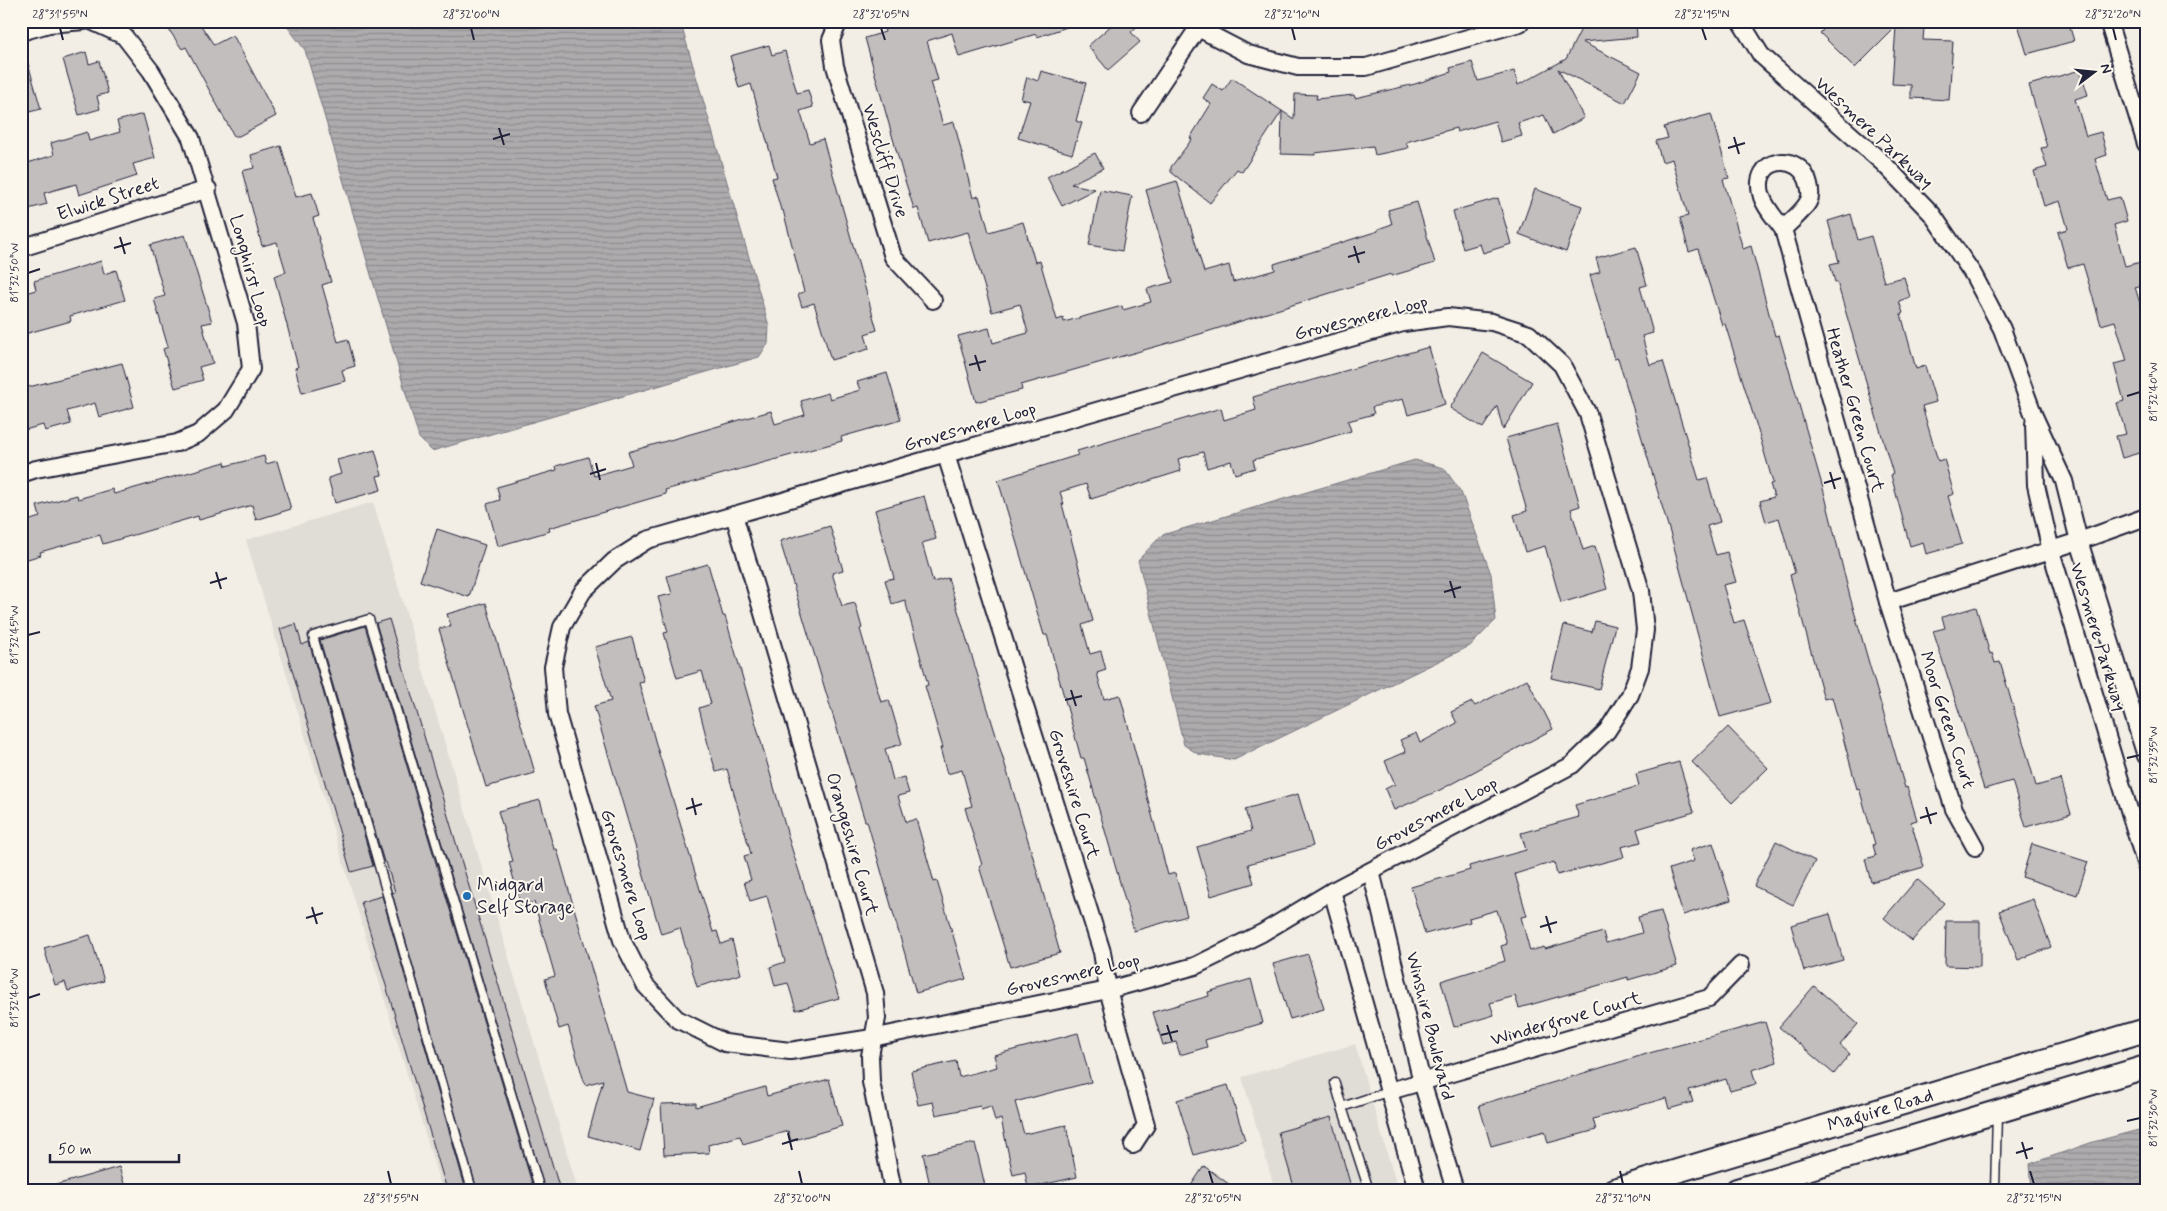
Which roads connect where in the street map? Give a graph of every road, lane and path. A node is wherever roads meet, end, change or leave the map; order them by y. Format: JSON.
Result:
{"nodes":[{"id":1,"x":84,"y":21,"type":"edge"},
{"id":2,"x":91,"y":21,"type":"edge"},
{"id":3,"x":839,"y":21,"type":"edge"},
{"id":4,"x":1740,"y":21,"type":"edge"},
{"id":5,"x":2108,"y":21,"type":"edge"},
{"id":6,"x":1520,"y":23,"type":"dead end"},
{"id":7,"x":1194,"y":25,"type":"edge"},
{"id":8,"x":21,"y":32,"type":"edge"},
{"id":9,"x":1141,"y":113,"type":"dead end"},
{"id":10,"x":2146,"y":144,"type":"edge"},
{"id":11,"x":208,"y":189,"type":"junction"},
{"id":12,"x":1783,"y":229,"type":"dead end"},
{"id":13,"x":21,"y":248,"type":"edge"},
{"id":14,"x":933,"y":300,"type":"dead end"},
{"id":15,"x":2034,"y":416,"type":"junction"},
{"id":16,"x":946,"y":454,"type":"junction"},
{"id":17,"x":21,"y":474,"type":"edge"},
{"id":18,"x":734,"y":515,"type":"junction"},
{"id":19,"x":2146,"y":518,"type":"edge"},
{"id":20,"x":2080,"y":542,"type":"junction"},
{"id":21,"x":2051,"y":551,"type":"junction"},
{"id":22,"x":1888,"y":602,"type":"junction"},
{"id":23,"x":2146,"y":756,"type":"edge"},
{"id":24,"x":1975,"y":847,"type":"dead end"},
{"id":25,"x":2146,"y":866,"type":"edge"},
{"id":26,"x":1371,"y":871,"type":"junction"},
{"id":27,"x":1332,"y":890,"type":"junction"},
{"id":28,"x":1741,"y":965,"type":"dead end"},
{"id":29,"x":1108,"y":990,"type":"junction"},
{"id":30,"x":2146,"y":1030,"type":"edge"},
{"id":31,"x":872,"y":1038,"type":"junction"},
{"id":32,"x":2146,"y":1067,"type":"edge"},
{"id":33,"x":1422,"y":1082,"type":"junction"},
{"id":34,"x":1336,"y":1083,"type":"dead end"},
{"id":35,"x":1390,"y":1092,"type":"junction"},
{"id":36,"x":1342,"y":1107,"type":"junction"},
{"id":37,"x":1997,"y":1112,"type":"junction"},
{"id":38,"x":1133,"y":1145,"type":"dead end"},
{"id":39,"x":1367,"y":1184,"type":"dead end"},
{"id":40,"x":472,"y":1190,"type":"edge"},
{"id":41,"x":540,"y":1190,"type":"edge"},
{"id":42,"x":893,"y":1190,"type":"edge"},
{"id":43,"x":1417,"y":1190,"type":"edge"},
{"id":44,"x":1455,"y":1190,"type":"edge"},
{"id":45,"x":1614,"y":1190,"type":"edge"},
{"id":46,"x":1738,"y":1190,"type":"edge"},
{"id":47,"x":1995,"y":1190,"type":"edge"}],
"edges":[{"from":1,"to":8,"type":"street"},
{"from":2,"to":11,"type":"street","name":"Longhirst Loop"},
{"from":3,"to":14,"type":"street","name":"Wescliff Drive"},
{"from":4,"to":15,"type":"street","name":"Wesmere Parkway"},
{"from":5,"to":10,"type":"street"},
{"from":6,"to":7,"type":"street"},
{"from":7,"to":9,"type":"street"},
{"from":11,"to":13,"type":"street","name":"Elwick Street"},
{"from":11,"to":17,"type":"street","name":"Longhirst Loop"},
{"from":12,"to":22,"type":"street","name":"Heather Green Court"},
{"from":15,"to":20,"type":"street","name":"Wesmere Parkway"},
{"from":15,"to":21,"type":"street","name":"Wesmere Parkway"},
{"from":16,"to":18,"type":"street","name":"Grovesmere Loop"},
{"from":16,"to":26,"type":"street","name":"Grovesmere Loop"},
{"from":16,"to":29,"type":"street","name":"Groveshire Court"},
{"from":18,"to":31,"type":"street","name":"Orangeshire Court"},
{"from":18,"to":31,"type":"street","name":"Grovesmere Loop"},
{"from":19,"to":20,"type":"street"},
{"from":20,"to":21,"type":"street"},
{"from":20,"to":23,"type":"street","name":"Wesmere Parkway"},
{"from":21,"to":22,"type":"street"},
{"from":21,"to":25,"type":"street","name":"Wesmere Parkway"},
{"from":22,"to":24,"type":"street","name":"Moor Green Court"},
{"from":26,"to":27,"type":"street","name":"Grovesmere Loop"},
{"from":26,"to":33,"type":"street","name":"Winshire Boulevard"},
{"from":27,"to":29,"type":"street","name":"Grovesmere Loop"},
{"from":27,"to":35,"type":"street"},
{"from":28,"to":33,"type":"street","name":"Windergrove Court"},
{"from":29,"to":31,"type":"street","name":"Grovesmere Loop"},
{"from":29,"to":38,"type":"street","name":"Groveshire Court"},
{"from":30,"to":45,"type":"main road","name":"Maguire Road"},
{"from":31,"to":42,"type":"street","name":"Orangeshire Court"},
{"from":32,"to":37,"type":"main road","name":"Maguire Road"},
{"from":33,"to":35,"type":"street","name":"Windergrove Court"},
{"from":33,"to":44,"type":"street","name":"Winshire Boulevard"},
{"from":34,"to":36,"type":"lane"},
{"from":35,"to":36,"type":"lane"},
{"from":35,"to":43,"type":"street"},
{"from":36,"to":39,"type":"lane"},
{"from":37,"to":46,"type":"main road","name":"Maguire Road"},
{"from":37,"to":47,"type":"lane"},
{"from":40,"to":41,"type":"lane"}]}
